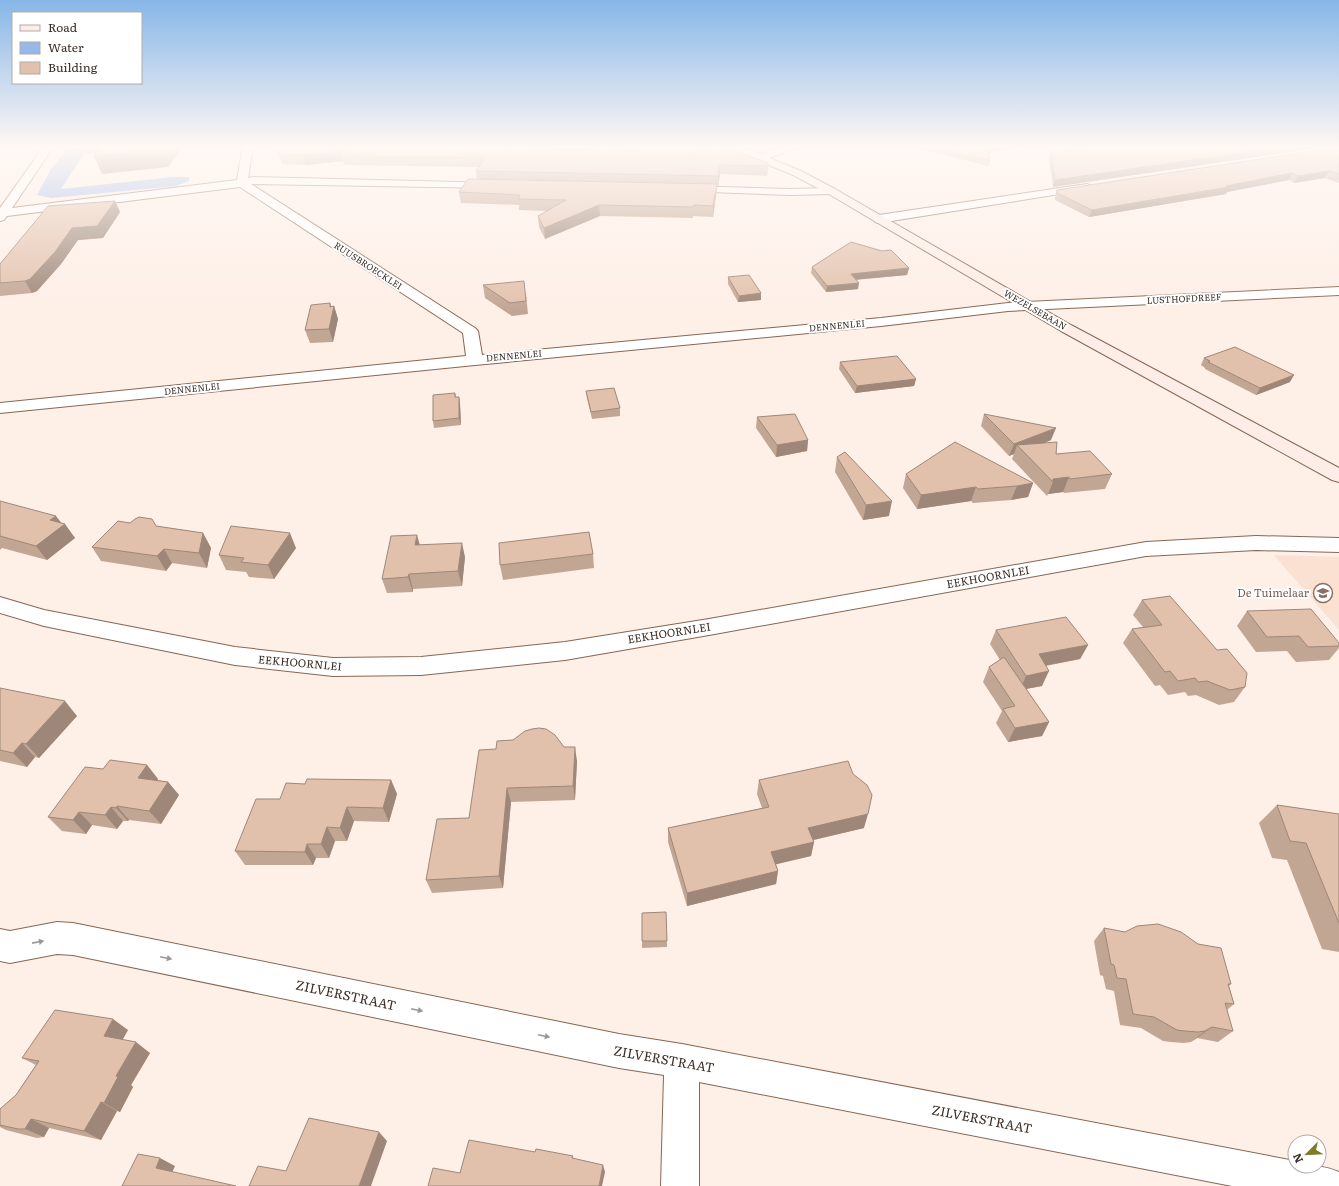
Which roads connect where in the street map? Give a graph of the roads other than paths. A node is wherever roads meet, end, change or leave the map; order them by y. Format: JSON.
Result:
{"nodes":[{"id":1,"x":10,"y":201,"type":"edge"},
{"id":2,"x":99,"y":201,"type":"edge"},
{"id":3,"x":270,"y":201,"type":"edge"},
{"id":4,"x":849,"y":201,"type":"edge"},
{"id":5,"x":992,"y":201,"type":"edge"},
{"id":6,"x":1,"y":214,"type":"edge"},
{"id":7,"x":879,"y":218,"type":"junction"},
{"id":8,"x":1339,"y":291,"type":"edge"},
{"id":9,"x":1029,"y":307,"type":"junction"},
{"id":10,"x":475,"y":360,"type":"junction"},
{"id":11,"x":0,"y":408,"type":"edge"},
{"id":12,"x":1339,"y":476,"type":"edge"},
{"id":13,"x":1339,"y":545,"type":"edge"},
{"id":14,"x":0,"y":605,"type":"edge"},
{"id":15,"x":0,"y":945,"type":"edge"},
{"id":16,"x":682,"y":1061,"type":"junction"},
{"id":17,"x":680,"y":1186,"type":"edge"},
{"id":18,"x":1328,"y":1186,"type":"edge"}],
"edges":[{"from":1,"to":6,"type":"street"},
{"from":2,"to":6,"type":"street"},
{"from":3,"to":10,"type":"street","name":"RUUSBROECKLEI"},
{"from":4,"to":7,"type":"street","name":"WEZELSEBAAN"},
{"from":5,"to":7,"type":"street"},
{"from":7,"to":9,"type":"street","name":"WEZELSEBAAN"},
{"from":8,"to":9,"type":"street","name":"LUSTHOFDREEF"},
{"from":9,"to":10,"type":"street","name":"DENNENLEI"},
{"from":9,"to":12,"type":"street","name":"WEZELSEBAAN"},
{"from":10,"to":11,"type":"street","name":"DENNENLEI"},
{"from":13,"to":14,"type":"street","name":"EEKHOORNLEI"},
{"from":15,"to":16,"type":"street","name":"ZILVERSTRAAT","one_way":true},
{"from":16,"to":17,"type":"street"},
{"from":16,"to":18,"type":"street","name":"ZILVERSTRAAT"}]}
